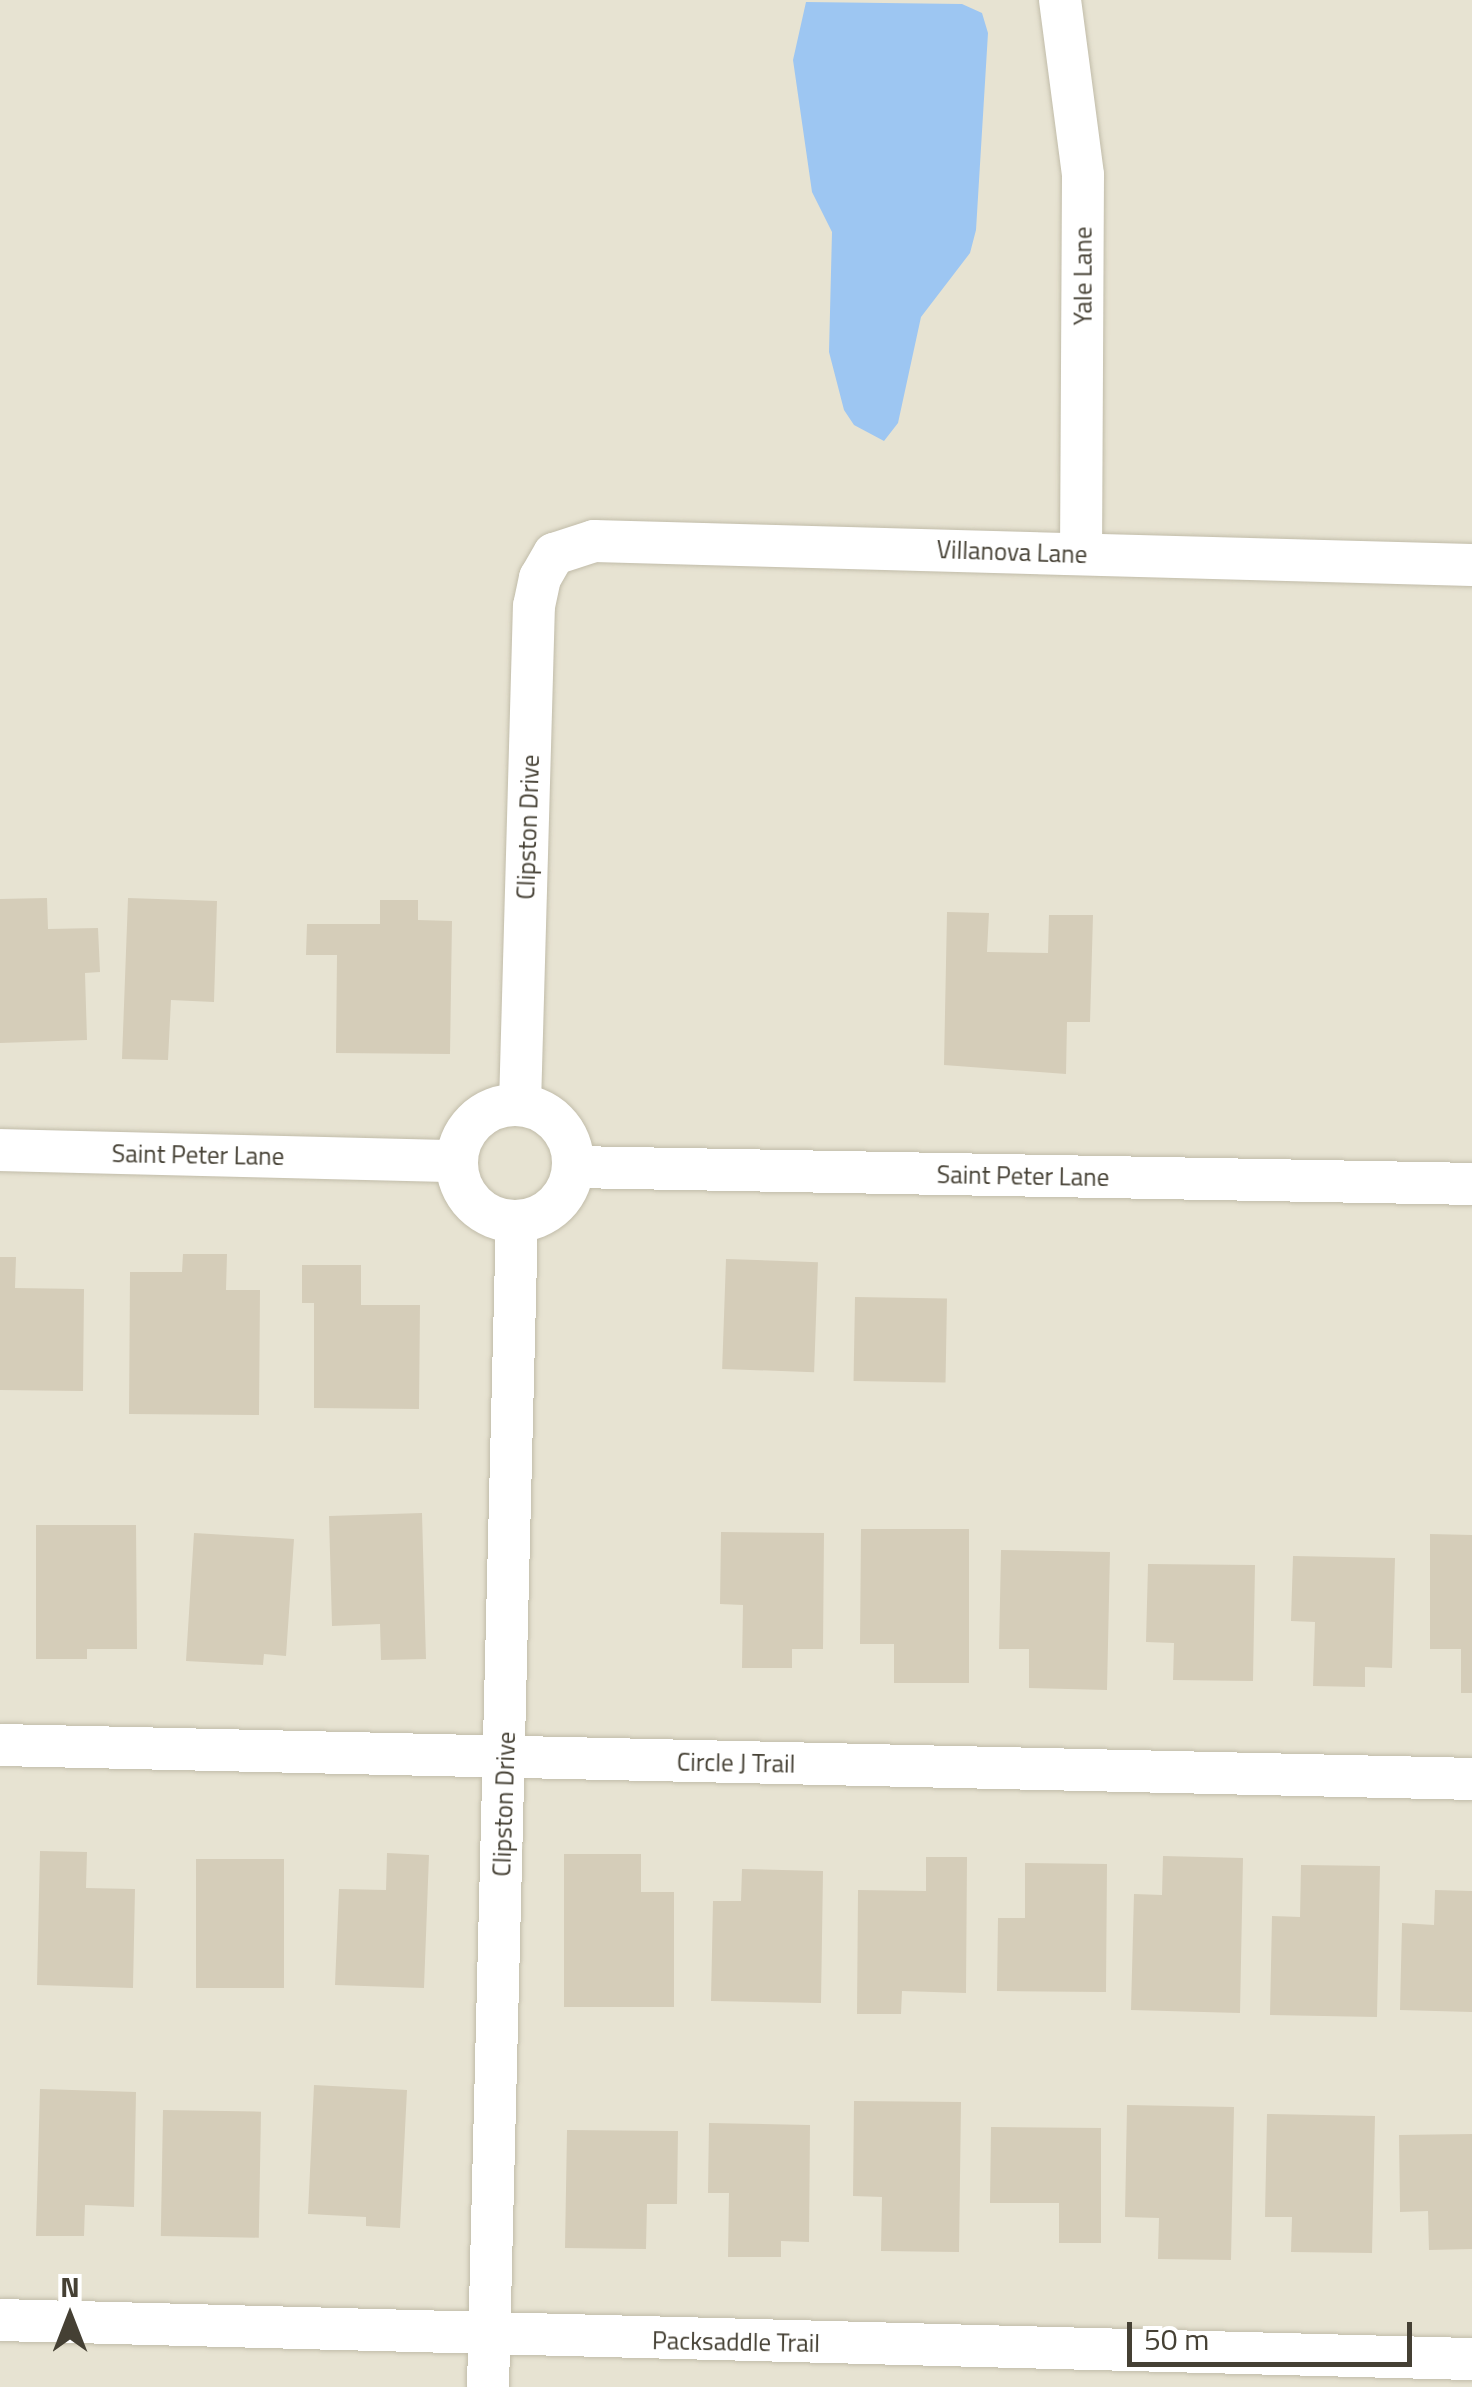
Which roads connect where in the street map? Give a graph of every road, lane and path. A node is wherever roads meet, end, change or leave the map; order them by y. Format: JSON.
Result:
{"nodes":[{"id":1,"x":1060,"y":0,"type":"edge"},
{"id":2,"x":554,"y":554,"type":"joint"},
{"id":3,"x":1081,"y":554,"type":"junction"},
{"id":4,"x":1472,"y":565,"type":"edge"},
{"id":5,"x":520,"y":1104,"type":"junction"},
{"id":6,"x":0,"y":1150,"type":"edge"},
{"id":7,"x":457,"y":1161,"type":"junction"},
{"id":8,"x":574,"y":1167,"type":"junction"},
{"id":9,"x":1472,"y":1184,"type":"edge"},
{"id":10,"x":516,"y":1221,"type":"junction"},
{"id":11,"x":0,"y":1745,"type":"edge"},
{"id":12,"x":506,"y":1758,"type":"junction"},
{"id":13,"x":1472,"y":1778,"type":"edge"},
{"id":14,"x":0,"y":2320,"type":"edge"},
{"id":15,"x":488,"y":2337,"type":"junction"},
{"id":16,"x":1472,"y":2359,"type":"edge"},
{"id":17,"x":488,"y":2387,"type":"edge"}],
"edges":[{"from":1,"to":3,"type":"street","name":"Yale Lane"},
{"from":2,"to":3,"type":"street","name":"Villanova Lane"},
{"from":2,"to":5,"type":"street","name":"Clipston Drive"},
{"from":3,"to":4,"type":"street","name":"Villanova Lane"},
{"from":5,"to":7,"type":"street"},
{"from":5,"to":8,"type":"street"},
{"from":6,"to":7,"type":"street","name":"Saint Peter Lane"},
{"from":7,"to":10,"type":"street"},
{"from":8,"to":9,"type":"street","name":"Saint Peter Lane"},
{"from":8,"to":10,"type":"street"},
{"from":10,"to":12,"type":"street","name":"Clipston Drive"},
{"from":11,"to":12,"type":"street","name":"Circle J Trail"},
{"from":12,"to":13,"type":"street","name":"Circle J Trail"},
{"from":12,"to":15,"type":"street","name":"Clipston Drive"},
{"from":14,"to":15,"type":"street","name":"Packsaddle Trail"},
{"from":15,"to":16,"type":"street","name":"Packsaddle Trail"},
{"from":15,"to":17,"type":"street","name":"Clipston Drive"}]}
